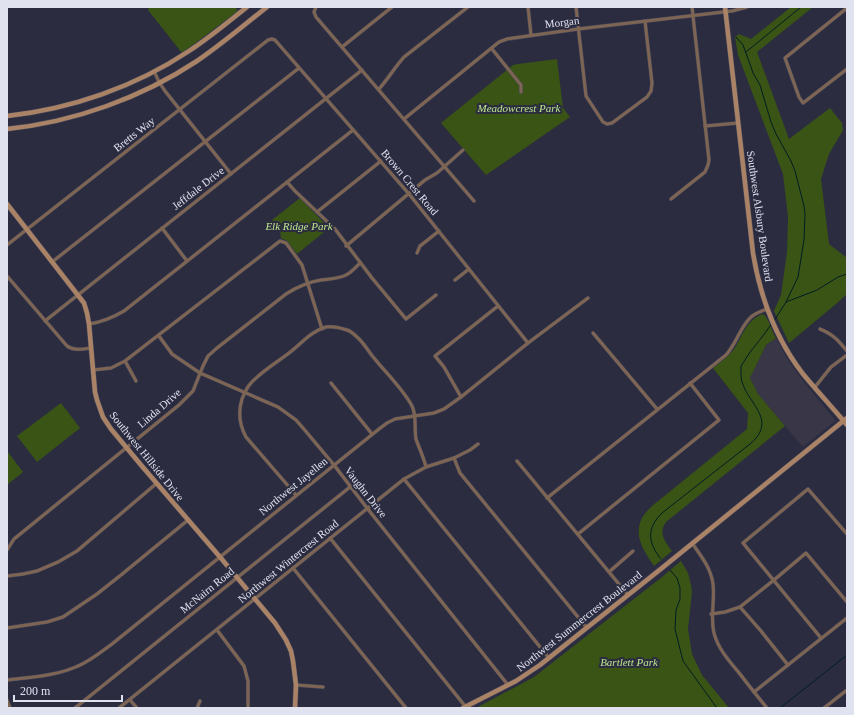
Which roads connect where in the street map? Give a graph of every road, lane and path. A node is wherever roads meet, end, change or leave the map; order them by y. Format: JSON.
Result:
{"nodes":[{"id":1,"x":247,"y":7,"type":"edge"},
{"id":2,"x":267,"y":7,"type":"edge"},
{"id":3,"x":316,"y":7,"type":"edge"},
{"id":4,"x":392,"y":7,"type":"edge"},
{"id":5,"x":459,"y":7,"type":"edge"},
{"id":6,"x":468,"y":7,"type":"edge"},
{"id":7,"x":528,"y":7,"type":"edge"},
{"id":8,"x":576,"y":7,"type":"edge"},
{"id":9,"x":692,"y":7,"type":"edge"},
{"id":10,"x":747,"y":7,"type":"edge"},
{"id":11,"x":847,"y":8,"type":"edge"},
{"id":12,"x":725,"y":10,"type":"edge"},
{"id":13,"x":463,"y":11,"type":"junction"},
{"id":14,"x":693,"y":16,"type":"junction"},
{"id":15,"x":645,"y":21,"type":"junction"},
{"id":16,"x":578,"y":29,"type":"junction"},
{"id":17,"x":531,"y":35,"type":"junction"},
{"id":18,"x":272,"y":39,"type":"joint"},
{"id":19,"x":342,"y":46,"type":"junction"},
{"id":20,"x":492,"y":49,"type":"junction"},
{"id":21,"x":299,"y":68,"type":"junction"},
{"id":22,"x":847,"y":69,"type":"edge"},
{"id":23,"x":362,"y":70,"type":"junction"},
{"id":24,"x":154,"y":71,"type":"junction"},
{"id":25,"x":159,"y":82,"type":"junction"},
{"id":26,"x":378,"y":89,"type":"junction"},
{"id":27,"x":521,"y":92,"type":"dead end"},
{"id":28,"x":326,"y":99,"type":"junction"},
{"id":29,"x":180,"y":110,"type":"junction"},
{"id":30,"x":7,"y":116,"type":"edge"},
{"id":31,"x":404,"y":119,"type":"junction"},
{"id":32,"x":738,"y":123,"type":"junction"},
{"id":33,"x":705,"y":126,"type":"junction"},
{"id":34,"x":7,"y":129,"type":"edge"},
{"id":35,"x":353,"y":130,"type":"junction"},
{"id":36,"x":206,"y":142,"type":"junction"},
{"id":37,"x":463,"y":150,"type":"dead end"},
{"id":38,"x":381,"y":161,"type":"junction"},
{"id":39,"x":445,"y":165,"type":"junction"},
{"id":40,"x":231,"y":174,"type":"junction"},
{"id":41,"x":288,"y":182,"type":"junction"},
{"id":42,"x":409,"y":194,"type":"junction"},
{"id":43,"x":671,"y":199,"type":"dead end"},
{"id":44,"x":474,"y":201,"type":"dead end"},
{"id":45,"x":8,"y":206,"type":"edge"},
{"id":46,"x":317,"y":212,"type":"junction"},
{"id":47,"x":162,"y":228,"type":"junction"},
{"id":48,"x":27,"y":229,"type":"junction"},
{"id":49,"x":439,"y":231,"type":"junction"},
{"id":50,"x":7,"y":245,"type":"edge"},
{"id":51,"x":346,"y":246,"type":"junction"},
{"id":52,"x":417,"y":253,"type":"dead end"},
{"id":53,"x":187,"y":261,"type":"junction"},
{"id":54,"x":52,"y":262,"type":"junction"},
{"id":55,"x":360,"y":263,"type":"junction"},
{"id":56,"x":469,"y":269,"type":"junction"},
{"id":57,"x":7,"y":276,"type":"edge"},
{"id":58,"x":455,"y":280,"type":"dead end"},
{"id":59,"x":308,"y":283,"type":"junction"},
{"id":60,"x":78,"y":295,"type":"junction"},
{"id":61,"x":436,"y":295,"type":"dead end"},
{"id":62,"x":588,"y":298,"type":"dead end"},
{"id":63,"x":498,"y":306,"type":"junction"},
{"id":64,"x":767,"y":309,"type":"junction"},
{"id":65,"x":45,"y":321,"type":"junction"},
{"id":66,"x":89,"y":324,"type":"junction"},
{"id":67,"x":322,"y":329,"type":"junction"},
{"id":68,"x":820,"y":329,"type":"dead end"},
{"id":69,"x":593,"y":333,"type":"dead end"},
{"id":70,"x":159,"y":336,"type":"junction"},
{"id":71,"x":528,"y":343,"type":"junction"},
{"id":72,"x":91,"y":348,"type":"junction"},
{"id":73,"x":847,"y":351,"type":"edge"},
{"id":74,"x":847,"y":355,"type":"edge"},
{"id":75,"x":126,"y":361,"type":"junction"},
{"id":76,"x":93,"y":370,"type":"junction"},
{"id":77,"x":200,"y":373,"type":"junction"},
{"id":78,"x":136,"y":381,"type":"dead end"},
{"id":79,"x":331,"y":383,"type":"dead end"},
{"id":80,"x":690,"y":383,"type":"junction"},
{"id":81,"x":814,"y":387,"type":"junction"},
{"id":82,"x":245,"y":393,"type":"junction"},
{"id":83,"x":461,"y":397,"type":"junction"},
{"id":84,"x":657,"y":409,"type":"junction"},
{"id":85,"x":415,"y":416,"type":"junction"},
{"id":86,"x":845,"y":419,"type":"edge"},
{"id":87,"x":847,"y":425,"type":"edge"},
{"id":88,"x":372,"y":434,"type":"junction"},
{"id":89,"x":478,"y":444,"type":"dead end"},
{"id":90,"x":127,"y":448,"type":"junction"},
{"id":91,"x":454,"y":458,"type":"junction"},
{"id":92,"x":517,"y":461,"type":"dead end"},
{"id":93,"x":334,"y":465,"type":"junction"},
{"id":94,"x":426,"y":467,"type":"junction"},
{"id":95,"x":404,"y":479,"type":"junction"},
{"id":96,"x":157,"y":483,"type":"junction"},
{"id":97,"x":350,"y":487,"type":"junction"},
{"id":98,"x":296,"y":495,"type":"junction"},
{"id":99,"x":547,"y":498,"type":"junction"},
{"id":100,"x":367,"y":508,"type":"junction"},
{"id":101,"x":188,"y":520,"type":"junction"},
{"id":102,"x":578,"y":534,"type":"junction"},
{"id":103,"x":847,"y":534,"type":"edge"},
{"id":104,"x":330,"y":538,"type":"junction"},
{"id":105,"x":692,"y":543,"type":"junction"},
{"id":106,"x":7,"y":550,"type":"edge"},
{"id":107,"x":633,"y":551,"type":"dead end"},
{"id":108,"x":220,"y":557,"type":"junction"},
{"id":109,"x":293,"y":568,"type":"junction"},
{"id":110,"x":609,"y":572,"type":"junction"},
{"id":111,"x":7,"y":576,"type":"edge"},
{"id":112,"x":236,"y":577,"type":"junction"},
{"id":113,"x":774,"y":580,"type":"junction"},
{"id":114,"x":628,"y":595,"type":"junction"},
{"id":115,"x":254,"y":599,"type":"junction"},
{"id":116,"x":847,"y":602,"type":"edge"},
{"id":117,"x":740,"y":607,"type":"junction"},
{"id":118,"x":712,"y":614,"type":"junction"},
{"id":119,"x":847,"y":618,"type":"edge"},
{"id":120,"x":7,"y":628,"type":"edge"},
{"id":121,"x":587,"y":628,"type":"junction"},
{"id":122,"x":217,"y":630,"type":"junction"},
{"id":123,"x":821,"y":638,"type":"junction"},
{"id":124,"x":549,"y":658,"type":"junction"},
{"id":125,"x":788,"y":666,"type":"junction"},
{"id":126,"x":7,"y":680,"type":"edge"},
{"id":127,"x":296,"y":685,"type":"junction"},
{"id":128,"x":508,"y":685,"type":"junction"},
{"id":129,"x":323,"y":687,"type":"dead end"},
{"id":130,"x":847,"y":690,"type":"edge"},
{"id":131,"x":754,"y":692,"type":"junction"},
{"id":132,"x":7,"y":700,"type":"edge"},
{"id":133,"x":130,"y":700,"type":"junction"},
{"id":134,"x":200,"y":701,"type":"dead end"},
{"id":135,"x":464,"y":707,"type":"edge"},
{"id":136,"x":10,"y":708,"type":"edge"},
{"id":137,"x":74,"y":708,"type":"edge"},
{"id":138,"x":119,"y":708,"type":"edge"},
{"id":139,"x":137,"y":708,"type":"edge"},
{"id":140,"x":197,"y":708,"type":"edge"},
{"id":141,"x":248,"y":708,"type":"edge"},
{"id":142,"x":295,"y":708,"type":"edge"},
{"id":143,"x":406,"y":708,"type":"edge"},
{"id":144,"x":767,"y":708,"type":"edge"},
{"id":145,"x":824,"y":708,"type":"edge"}],
"edges":[{"from":1,"to":24,"type":"street"},
{"from":2,"to":25,"type":"street"},
{"from":3,"to":19,"type":"street"},
{"from":4,"to":19,"type":"street"},
{"from":5,"to":13,"type":"street"},
{"from":6,"to":13,"type":"street"},
{"from":7,"to":17,"type":"street"},
{"from":8,"to":16,"type":"street"},
{"from":9,"to":14,"type":"street"},
{"from":10,"to":12,"type":"street","name":"Morgan"},
{"from":11,"to":22,"type":"street"},
{"from":12,"to":14,"type":"street","name":"Morgan"},
{"from":12,"to":32,"type":"street","name":"Southwest Alsbury Boulevard"},
{"from":13,"to":26,"type":"street"},
{"from":14,"to":15,"type":"street","name":"Morgan"},
{"from":14,"to":33,"type":"street"},
{"from":15,"to":16,"type":"street","name":"Morgan"},
{"from":15,"to":16,"type":"street"},
{"from":16,"to":17,"type":"street","name":"Morgan"},
{"from":17,"to":20,"type":"street","name":"Morgan"},
{"from":18,"to":21,"type":"street","name":"Brown Crest Road"},
{"from":18,"to":29,"type":"street","name":"Bretts Way"},
{"from":19,"to":23,"type":"street"},
{"from":20,"to":27,"type":"street"},
{"from":20,"to":31,"type":"street","name":"Morgan"},
{"from":21,"to":28,"type":"street","name":"Brown Crest Road"},
{"from":21,"to":36,"type":"street"},
{"from":23,"to":26,"type":"street"},
{"from":23,"to":28,"type":"street","name":"Jeffdale Drive"},
{"from":24,"to":25,"type":"street"},
{"from":24,"to":30,"type":"street"},
{"from":25,"to":29,"type":"street"},
{"from":25,"to":34,"type":"street"},
{"from":26,"to":31,"type":"street"},
{"from":28,"to":35,"type":"street","name":"Brown Crest Road"},
{"from":28,"to":40,"type":"street","name":"Jeffdale Drive"},
{"from":29,"to":36,"type":"street"},
{"from":29,"to":48,"type":"street","name":"Bretts Way"},
{"from":31,"to":39,"type":"street"},
{"from":32,"to":33,"type":"street"},
{"from":32,"to":64,"type":"street","name":"Southwest Alsbury Boulevard"},
{"from":33,"to":43,"type":"street"},
{"from":35,"to":38,"type":"street","name":"Brown Crest Road"},
{"from":35,"to":41,"type":"street"},
{"from":36,"to":40,"type":"street"},
{"from":36,"to":54,"type":"street"},
{"from":37,"to":39,"type":"street"},
{"from":38,"to":42,"type":"street","name":"Brown Crest Road"},
{"from":38,"to":46,"type":"street"},
{"from":39,"to":42,"type":"street"},
{"from":39,"to":44,"type":"street"},
{"from":40,"to":47,"type":"street","name":"Jeffdale Drive"},
{"from":41,"to":46,"type":"street"},
{"from":41,"to":53,"type":"street"},
{"from":42,"to":49,"type":"street","name":"Brown Crest Road"},
{"from":42,"to":51,"type":"street"},
{"from":45,"to":48,"type":"street","name":"Southwest Hillside Drive"},
{"from":46,"to":51,"type":"street"},
{"from":47,"to":53,"type":"street"},
{"from":47,"to":60,"type":"street","name":"Jeffdale Drive"},
{"from":48,"to":50,"type":"street","name":"Bretts Way"},
{"from":48,"to":54,"type":"street","name":"Southwest Hillside Drive"},
{"from":49,"to":52,"type":"street"},
{"from":49,"to":56,"type":"street","name":"Brown Crest Road"},
{"from":51,"to":55,"type":"street"},
{"from":53,"to":66,"type":"street"},
{"from":54,"to":60,"type":"street","name":"Southwest Hillside Drive"},
{"from":55,"to":59,"type":"street","name":"Linda Drive"},
{"from":55,"to":61,"type":"street"},
{"from":56,"to":58,"type":"street"},
{"from":56,"to":63,"type":"street","name":"Brown Crest Road"},
{"from":57,"to":65,"type":"street"},
{"from":59,"to":67,"type":"street"},
{"from":59,"to":70,"type":"street"},
{"from":59,"to":77,"type":"street","name":"Linda Drive"},
{"from":60,"to":65,"type":"street","name":"Jeffdale Drive"},
{"from":60,"to":66,"type":"street","name":"Southwest Hillside Drive"},
{"from":62,"to":71,"type":"street","name":"Northwest Jayellen"},
{"from":63,"to":71,"type":"street","name":"Brown Crest Road"},
{"from":63,"to":83,"type":"street"},
{"from":64,"to":80,"type":"street"},
{"from":64,"to":81,"type":"street","name":"Southwest Alsbury Boulevard"},
{"from":65,"to":72,"type":"street"},
{"from":66,"to":72,"type":"street","name":"Southwest Hillside Drive"},
{"from":67,"to":82,"type":"street"},
{"from":67,"to":85,"type":"street"},
{"from":68,"to":73,"type":"street"},
{"from":69,"to":84,"type":"street"},
{"from":70,"to":75,"type":"street"},
{"from":70,"to":77,"type":"street","name":"Vaughn Drive"},
{"from":71,"to":83,"type":"street","name":"Northwest Jayellen"},
{"from":72,"to":76,"type":"street","name":"Southwest Hillside Drive"},
{"from":74,"to":81,"type":"street"},
{"from":75,"to":76,"type":"street"},
{"from":75,"to":78,"type":"street"},
{"from":76,"to":90,"type":"street","name":"Southwest Hillside Drive"},
{"from":77,"to":82,"type":"street","name":"Vaughn Drive"},
{"from":77,"to":90,"type":"street","name":"Linda Drive"},
{"from":79,"to":88,"type":"street"},
{"from":80,"to":84,"type":"street"},
{"from":80,"to":102,"type":"street"},
{"from":81,"to":86,"type":"street","name":"Southwest Alsbury Boulevard"},
{"from":82,"to":93,"type":"street","name":"Vaughn Drive"},
{"from":82,"to":98,"type":"street"},
{"from":83,"to":85,"type":"street","name":"Northwest Jayellen"},
{"from":84,"to":99,"type":"street"},
{"from":85,"to":88,"type":"street","name":"Northwest Jayellen"},
{"from":85,"to":94,"type":"street"},
{"from":86,"to":87,"type":"street","name":"Southwest Alsbury Boulevard"},
{"from":86,"to":105,"type":"street"},
{"from":88,"to":93,"type":"street","name":"Northwest Jayellen"},
{"from":89,"to":91,"type":"street","name":"Northwest Wintercrest Road"},
{"from":90,"to":96,"type":"street","name":"Southwest Hillside Drive"},
{"from":90,"to":106,"type":"street","name":"Linda Drive"},
{"from":91,"to":94,"type":"street","name":"Northwest Wintercrest Road"},
{"from":91,"to":121,"type":"street"},
{"from":92,"to":99,"type":"street"},
{"from":93,"to":97,"type":"street","name":"Vaughn Drive"},
{"from":93,"to":98,"type":"street","name":"Northwest Jayellen"},
{"from":94,"to":95,"type":"street","name":"Northwest Wintercrest Road"},
{"from":95,"to":100,"type":"street","name":"Northwest Wintercrest Road"},
{"from":95,"to":124,"type":"street"},
{"from":96,"to":101,"type":"street","name":"Southwest Hillside Drive"},
{"from":96,"to":111,"type":"street"},
{"from":97,"to":100,"type":"street","name":"Vaughn Drive"},
{"from":97,"to":112,"type":"street","name":"McNairn Road"},
{"from":98,"to":108,"type":"street","name":"Northwest Jayellen"},
{"from":99,"to":102,"type":"street"},
{"from":100,"to":104,"type":"street","name":"Northwest Wintercrest Road"},
{"from":100,"to":128,"type":"street","name":"Vaughn Drive"},
{"from":101,"to":108,"type":"street","name":"Southwest Hillside Drive"},
{"from":101,"to":120,"type":"street"},
{"from":102,"to":110,"type":"street"},
{"from":103,"to":113,"type":"street"},
{"from":104,"to":109,"type":"street","name":"Northwest Wintercrest Road"},
{"from":104,"to":135,"type":"street"},
{"from":105,"to":114,"type":"street","name":"Northwest Summercrest Boulevard"},
{"from":105,"to":118,"type":"street"},
{"from":107,"to":110,"type":"street"},
{"from":108,"to":112,"type":"street","name":"Southwest Hillside Drive"},
{"from":108,"to":126,"type":"street","name":"Northwest Jayellen"},
{"from":109,"to":115,"type":"street","name":"Northwest Wintercrest Road"},
{"from":109,"to":143,"type":"street"},
{"from":110,"to":114,"type":"street"},
{"from":112,"to":115,"type":"street","name":"Southwest Hillside Drive"},
{"from":112,"to":137,"type":"street","name":"McNairn Road"},
{"from":113,"to":116,"type":"street"},
{"from":113,"to":117,"type":"street"},
{"from":113,"to":123,"type":"street"},
{"from":114,"to":121,"type":"street","name":"Northwest Summercrest Boulevard"},
{"from":115,"to":122,"type":"street","name":"Northwest Wintercrest Road"},
{"from":115,"to":127,"type":"street","name":"Southwest Hillside Drive"},
{"from":117,"to":118,"type":"street"},
{"from":117,"to":125,"type":"street"},
{"from":118,"to":131,"type":"street"},
{"from":119,"to":123,"type":"street"},
{"from":121,"to":124,"type":"street","name":"Northwest Summercrest Boulevard"},
{"from":122,"to":133,"type":"street","name":"Northwest Wintercrest Road"},
{"from":122,"to":141,"type":"street"},
{"from":123,"to":125,"type":"street"},
{"from":124,"to":128,"type":"street","name":"Northwest Summercrest Boulevard"},
{"from":125,"to":131,"type":"street"},
{"from":127,"to":129,"type":"street"},
{"from":127,"to":142,"type":"street","name":"Southwest Hillside Drive"},
{"from":128,"to":135,"type":"street","name":"Northwest Summercrest Boulevard"},
{"from":130,"to":145,"type":"street"},
{"from":131,"to":144,"type":"street"},
{"from":132,"to":136,"type":"street"},
{"from":133,"to":138,"type":"street","name":"Northwest Wintercrest Road"},
{"from":133,"to":139,"type":"street"},
{"from":134,"to":140,"type":"street"}]}
